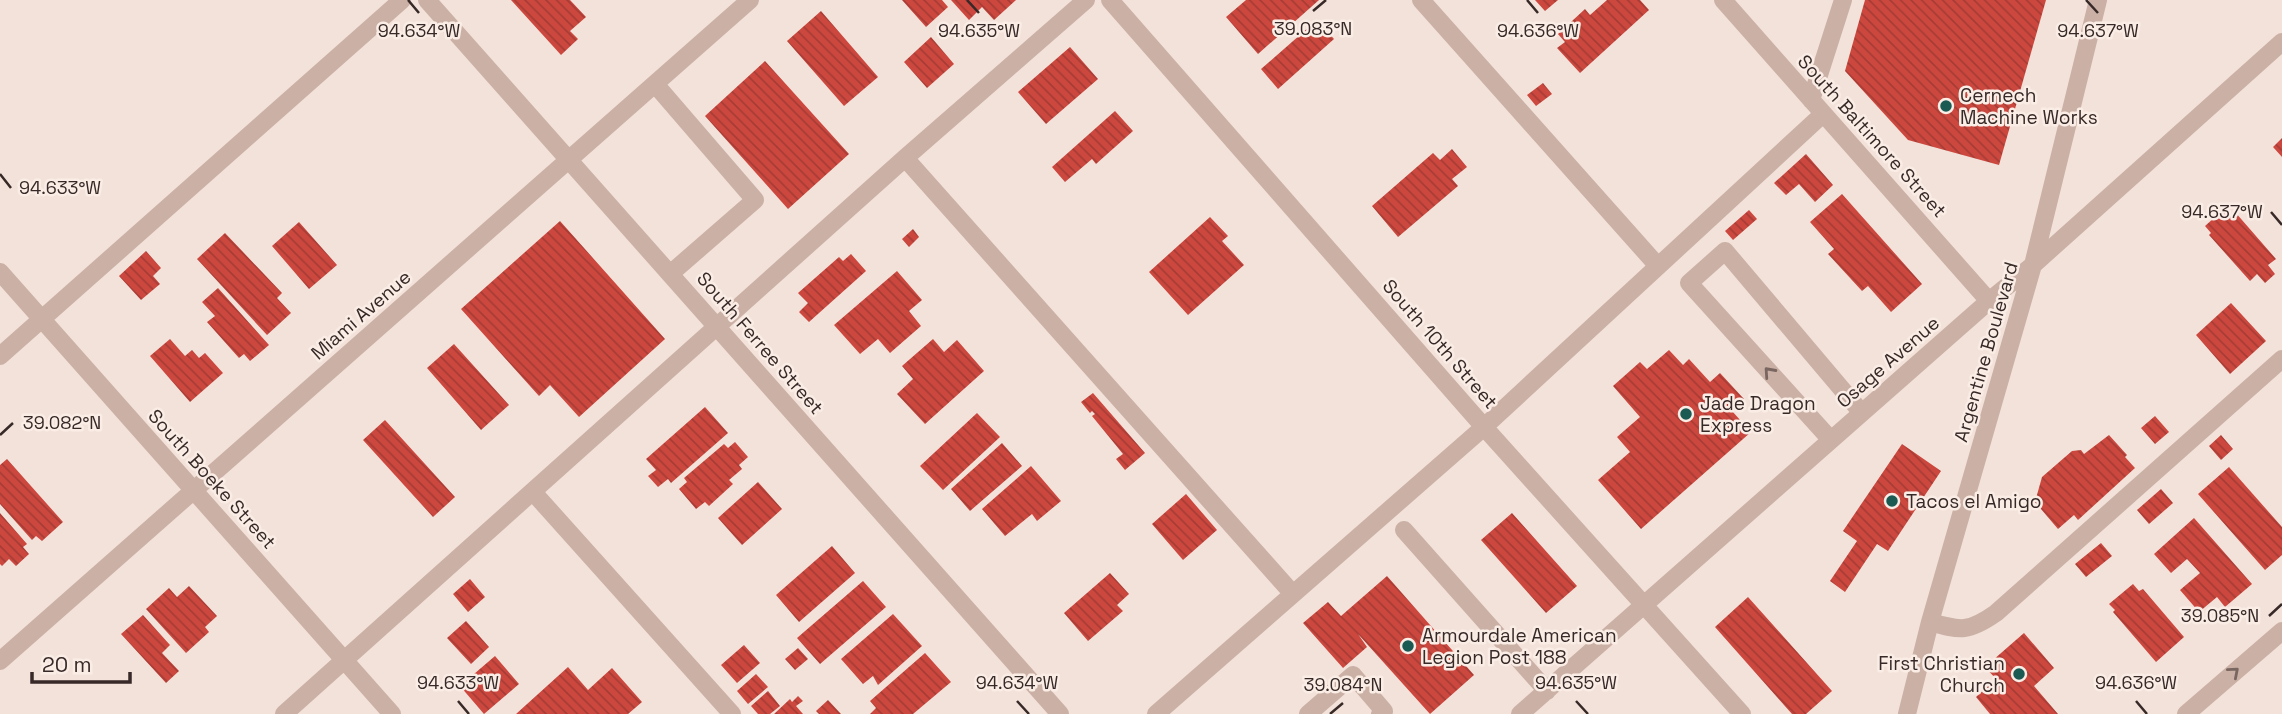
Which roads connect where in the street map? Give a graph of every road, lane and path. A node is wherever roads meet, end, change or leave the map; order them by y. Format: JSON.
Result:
{"nodes":[{"id":1,"x":402,"y":0,"type":"edge"},
{"id":2,"x":427,"y":0,"type":"edge"},
{"id":3,"x":750,"y":0,"type":"edge"},
{"id":4,"x":1086,"y":0,"type":"edge"},
{"id":5,"x":1110,"y":0,"type":"edge"},
{"id":6,"x":1421,"y":0,"type":"edge"},
{"id":7,"x":1723,"y":0,"type":"edge"},
{"id":8,"x":1843,"y":0,"type":"edge"},
{"id":9,"x":2098,"y":0,"type":"edge"},
{"id":10,"x":2282,"y":42,"type":"edge"},
{"id":11,"x":655,"y":83,"type":"junction"},
{"id":12,"x":1811,"y":100,"type":"junction"},
{"id":13,"x":1823,"y":114,"type":"junction"},
{"id":14,"x":905,"y":158,"type":"junction"},
{"id":15,"x":569,"y":159,"type":"junction"},
{"id":16,"x":1657,"y":265,"type":"junction"},
{"id":17,"x":2033,"y":265,"type":"junction"},
{"id":18,"x":0,"y":272,"type":"edge"},
{"id":19,"x":670,"y":274,"type":"junction"},
{"id":20,"x":1989,"y":301,"type":"junction"},
{"id":21,"x":41,"y":319,"type":"junction"},
{"id":22,"x":716,"y":326,"type":"junction"},
{"id":23,"x":0,"y":356,"type":"edge"},
{"id":24,"x":2282,"y":359,"type":"edge"},
{"id":25,"x":1862,"y":413,"type":"junction"},
{"id":26,"x":1484,"y":427,"type":"junction"},
{"id":27,"x":1831,"y":440,"type":"junction"},
{"id":28,"x":193,"y":490,"type":"junction"},
{"id":29,"x":533,"y":492,"type":"junction"},
{"id":30,"x":1404,"y":530,"type":"dead end"},
{"id":31,"x":1293,"y":594,"type":"junction"},
{"id":32,"x":1644,"y":606,"type":"junction"},
{"id":33,"x":1930,"y":622,"type":"junction"},
{"id":34,"x":2282,"y":631,"type":"edge"},
{"id":35,"x":345,"y":660,"type":"junction"},
{"id":36,"x":0,"y":661,"type":"edge"},
{"id":37,"x":1547,"y":691,"type":"junction"},
{"id":38,"x":284,"y":714,"type":"edge"},
{"id":39,"x":392,"y":714,"type":"edge"},
{"id":40,"x":732,"y":714,"type":"edge"},
{"id":41,"x":1060,"y":714,"type":"edge"},
{"id":42,"x":1156,"y":714,"type":"edge"},
{"id":43,"x":1308,"y":714,"type":"edge"},
{"id":44,"x":1380,"y":714,"type":"edge"},
{"id":45,"x":1520,"y":714,"type":"edge"},
{"id":46,"x":1742,"y":714,"type":"edge"},
{"id":47,"x":1907,"y":714,"type":"edge"},
{"id":48,"x":2186,"y":714,"type":"edge"}],
"edges":[{"from":1,"to":21,"type":"street"},
{"from":2,"to":15,"type":"street","name":"South Ferree Street"},
{"from":3,"to":11,"type":"street","name":"Miami Avenue"},
{"from":4,"to":14,"type":"street"},
{"from":5,"to":26,"type":"street","name":"South 10th Street"},
{"from":6,"to":16,"type":"street"},
{"from":7,"to":12,"type":"street","name":"South Baltimore Street"},
{"from":8,"to":12,"type":"street"},
{"from":9,"to":17,"type":"street","name":"Argentine Boulevard"},
{"from":10,"to":17,"type":"street","name":"Osage Avenue"},
{"from":11,"to":15,"type":"street","name":"Miami Avenue"},
{"from":11,"to":19,"type":"street"},
{"from":12,"to":13,"type":"street","name":"South Baltimore Street"},
{"from":13,"to":16,"type":"street"},
{"from":13,"to":20,"type":"street","name":"South Baltimore Street"},
{"from":14,"to":22,"type":"street"},
{"from":14,"to":31,"type":"street"},
{"from":15,"to":19,"type":"street","name":"South Ferree Street"},
{"from":15,"to":28,"type":"street","name":"Miami Avenue"},
{"from":16,"to":26,"type":"street"},
{"from":17,"to":20,"type":"street","name":"Osage Avenue"},
{"from":17,"to":33,"type":"street","name":"Argentine Boulevard"},
{"from":18,"to":21,"type":"street","name":"South Boeke Street"},
{"from":19,"to":22,"type":"street","name":"South Ferree Street"},
{"from":20,"to":25,"type":"street","name":"Osage Avenue"},
{"from":21,"to":23,"type":"street"},
{"from":21,"to":28,"type":"street","name":"South Boeke Street"},
{"from":22,"to":29,"type":"street"},
{"from":22,"to":41,"type":"street","name":"South Ferree Street"},
{"from":24,"to":33,"type":"street"},
{"from":25,"to":27,"type":"street","name":"Osage Avenue"},
{"from":27,"to":25,"type":"street","one_way":true},
{"from":26,"to":31,"type":"street"},
{"from":26,"to":32,"type":"street","name":"South 10th Street"},
{"from":27,"to":32,"type":"street","name":"Osage Avenue"},
{"from":28,"to":35,"type":"street","name":"South Boeke Street"},
{"from":28,"to":36,"type":"street","name":"Miami Avenue"},
{"from":29,"to":35,"type":"street"},
{"from":29,"to":40,"type":"street"},
{"from":30,"to":37,"type":"street"},
{"from":31,"to":42,"type":"street"},
{"from":32,"to":37,"type":"street","name":"Osage Avenue"},
{"from":32,"to":46,"type":"street","name":"South 10th Street"},
{"from":33,"to":47,"type":"street","name":"Argentine Boulevard"},
{"from":48,"to":34,"type":"street","one_way":true},
{"from":35,"to":38,"type":"street"},
{"from":35,"to":39,"type":"street","name":"South Boeke Street"},
{"from":37,"to":45,"type":"street","name":"Osage Avenue"},
{"from":43,"to":44,"type":"street"}]}
